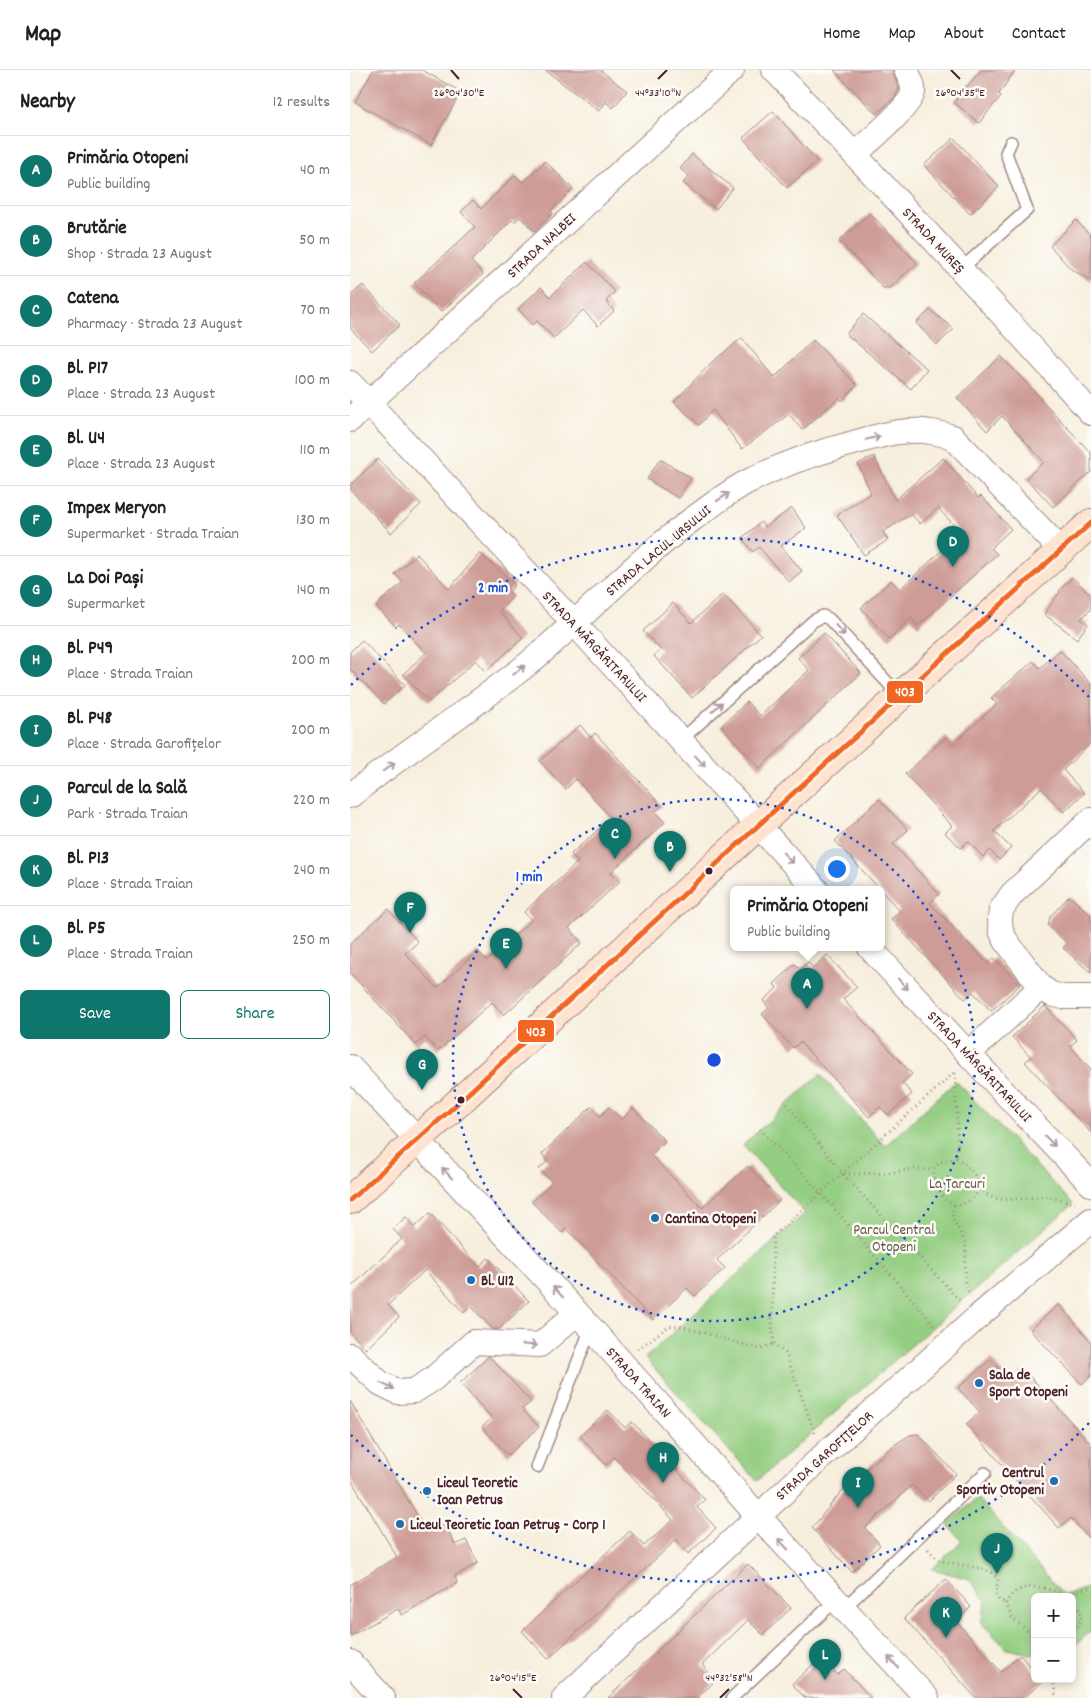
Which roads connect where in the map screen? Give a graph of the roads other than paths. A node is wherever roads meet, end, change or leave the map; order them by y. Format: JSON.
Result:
{"nodes":[{"id":1,"x":732,"y":70,"type":"edge"},
{"id":2,"x":774,"y":70,"type":"edge"},
{"id":3,"x":906,"y":70,"type":"edge"},
{"id":4,"x":1011,"y":142,"type":"dead end"},
{"id":5,"x":855,"y":154,"type":"junction"},
{"id":6,"x":961,"y":269,"type":"junction"},
{"id":7,"x":350,"y":383,"type":"edge"},
{"id":8,"x":369,"y":403,"type":"junction"},
{"id":9,"x":1091,"y":413,"type":"edge"},
{"id":10,"x":350,"y":420,"type":"edge"},
{"id":11,"x":1091,"y":523,"type":"edge"},
{"id":12,"x":1061,"y":550,"type":"junction"},
{"id":13,"x":573,"y":622,"type":"junction"},
{"id":14,"x":900,"y":696,"type":"junction"},
{"id":15,"x":681,"y":740,"type":"junction"},
{"id":16,"x":350,"y":796,"type":"edge"},
{"id":17,"x":1091,"y":820,"type":"edge"},
{"id":18,"x":758,"y":826,"type":"junction"},
{"id":19,"x":813,"y":886,"type":"edge"},
{"id":20,"x":873,"y":951,"type":"edge"},
{"id":21,"x":1041,"y":987,"type":"junction"},
{"id":22,"x":1091,"y":997,"type":"edge"},
{"id":23,"x":965,"y":1061,"type":"junction"},
{"id":24,"x":350,"y":1067,"type":"edge"},
{"id":25,"x":416,"y":1140,"type":"junction"},
{"id":26,"x":350,"y":1200,"type":"edge"},
{"id":27,"x":1088,"y":1202,"type":"edge"},
{"id":28,"x":584,"y":1321,"type":"junction"},
{"id":29,"x":350,"y":1355,"type":"edge"},
{"id":30,"x":537,"y":1467,"type":"dead end"},
{"id":31,"x":985,"y":1472,"type":"dead end"},
{"id":32,"x":758,"y":1516,"type":"junction"},
{"id":33,"x":839,"y":1605,"type":"junction"},
{"id":34,"x":350,"y":1662,"type":"edge"},
{"id":35,"x":739,"y":1696,"type":"edge"},
{"id":36,"x":383,"y":1698,"type":"edge"},
{"id":37,"x":564,"y":1698,"type":"edge"},
{"id":38,"x":927,"y":1698,"type":"edge"}],
"edges":[{"from":1,"to":8,"type":"street","name":"STRADA NALBEI"},
{"from":2,"to":5,"type":"street","name":"STRADA MUREȘ"},
{"from":3,"to":5,"type":"street"},
{"from":4,"to":6,"type":"lane"},
{"from":5,"to":6,"type":"street","name":"STRADA MUREȘ"},
{"from":6,"to":9,"type":"street","name":"STRADA MUREȘ"},
{"from":7,"to":8,"type":"street","name":"STRADA MĂRGĂRITARULUI"},
{"from":8,"to":10,"type":"street","name":"STRADA NALBEI"},
{"from":8,"to":13,"type":"street","name":"STRADA MĂRGĂRITARULUI"},
{"from":11,"to":12,"type":"main road"},
{"from":13,"to":12,"type":"street","name":"STRADA LACUL URSULUI","one_way":true},
{"from":12,"to":14,"type":"main road"},
{"from":13,"to":15,"type":"street","name":"STRADA MĂRGĂRITARULUI"},
{"from":16,"to":13,"type":"street","name":"STRADA LACUL URSULUI","one_way":true},
{"from":15,"to":14,"type":"lane","one_way":true},
{"from":14,"to":18,"type":"main road"},
{"from":15,"to":18,"type":"street","name":"STRADA MĂRGĂRITARULUI","one_way":true},
{"from":17,"to":21,"type":"street"},
{"from":18,"to":19,"type":"street","name":"STRADA MĂRGĂRITARULUI","one_way":true},
{"from":18,"to":25,"type":"main road"},
{"from":20,"to":23,"type":"street","name":"STRADA MĂRGĂRITARULUI","one_way":true},
{"from":21,"to":22,"type":"street"},
{"from":21,"to":23,"type":"street"},
{"from":23,"to":27,"type":"street","name":"STRADA MĂRGĂRITARULUI","one_way":true},
{"from":24,"to":25,"type":"street","name":"STRADA TRAIAN"},
{"from":25,"to":26,"type":"main road"},
{"from":28,"to":25,"type":"street","name":"STRADA TRAIAN","one_way":true},
{"from":27,"to":32,"type":"street","name":"STRADA GAROFIȚELOR"},
{"from":29,"to":28,"type":"street","one_way":true},
{"from":28,"to":30,"type":"lane"},
{"from":28,"to":32,"type":"street","name":"STRADA TRAIAN"},
{"from":31,"to":33,"type":"lane"},
{"from":33,"to":32,"type":"street","name":"STRADA TRAIAN","one_way":true},
{"from":32,"to":37,"type":"street","name":"STRADA GAROFIȚELOR"},
{"from":33,"to":35,"type":"lane"},
{"from":38,"to":33,"type":"street","name":"STRADA TRAIAN","one_way":true},
{"from":34,"to":36,"type":"street"}]}
